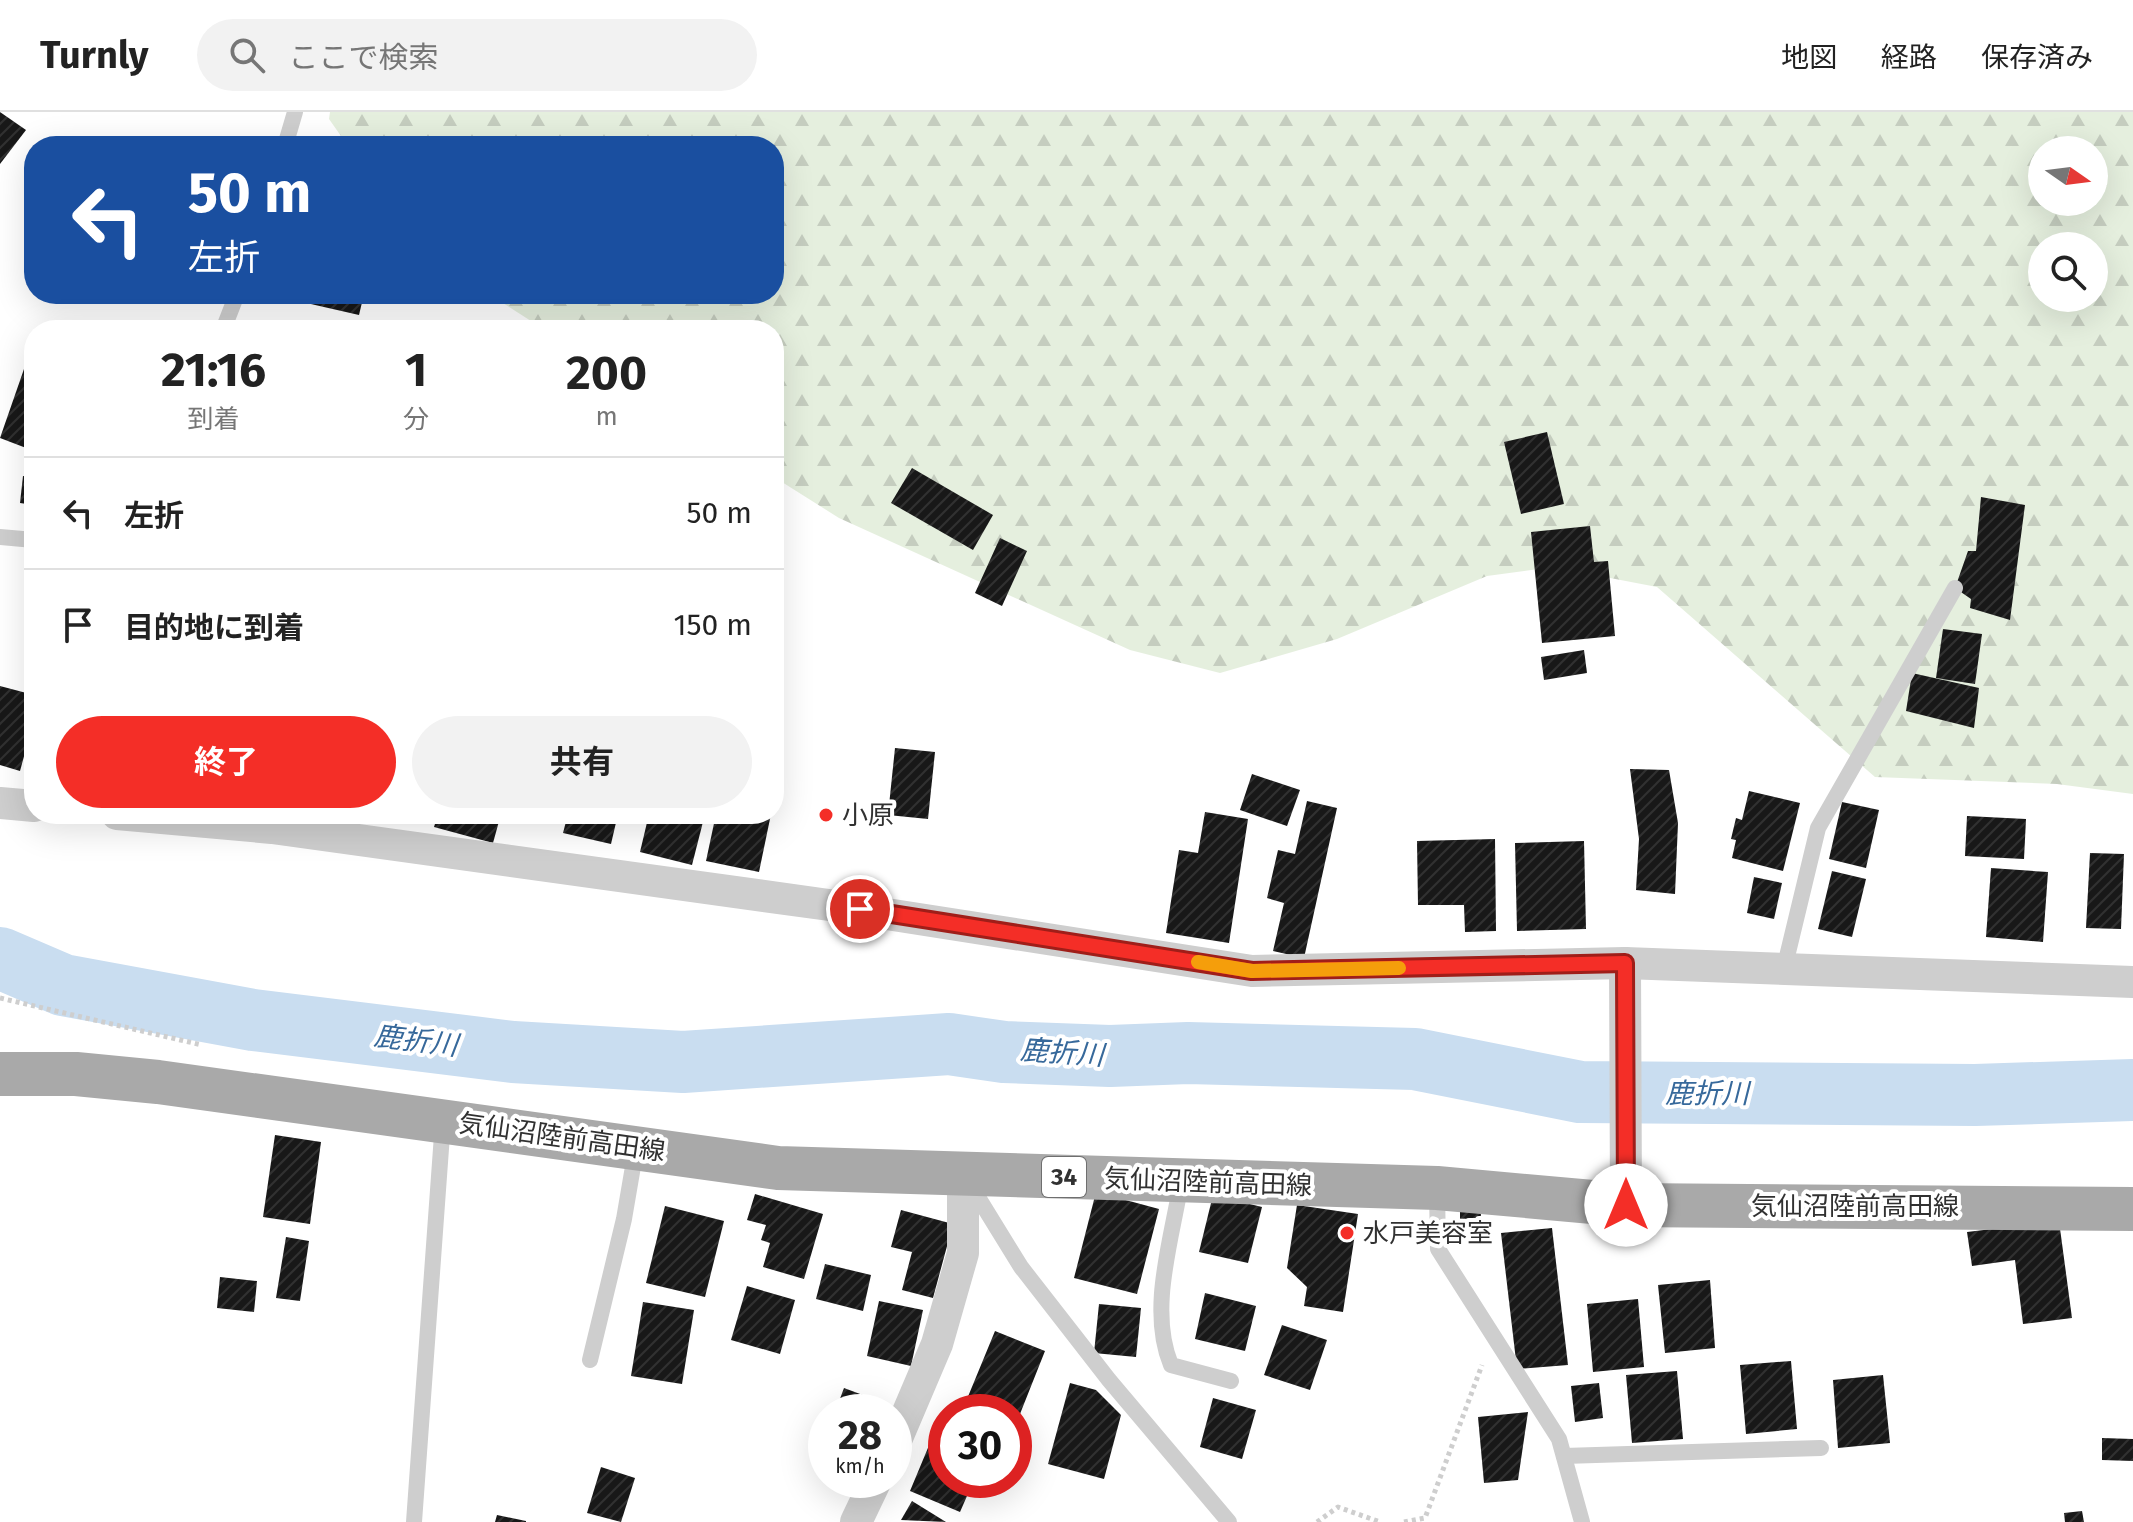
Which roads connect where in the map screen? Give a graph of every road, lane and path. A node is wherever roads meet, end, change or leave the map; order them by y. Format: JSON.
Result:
{"nodes":[{"id":1,"x":295,"y":112,"type":"edge"},
{"id":2,"x":288,"y":136,"type":"edge"},
{"id":3,"x":0,"y":537,"type":"edge"},
{"id":4,"x":24,"y":539,"type":"edge"},
{"id":5,"x":1955,"y":588,"type":"dead end"},
{"id":6,"x":0,"y":803,"type":"edge"},
{"id":7,"x":24,"y":805,"type":"edge"},
{"id":8,"x":228,"y":824,"type":"edge"},
{"id":9,"x":1625,"y":963,"type":"junction"},
{"id":10,"x":1784,"y":969,"type":"junction"},
{"id":11,"x":2133,"y":982,"type":"edge"},
{"id":12,"x":0,"y":1074,"type":"edge"},
{"id":13,"x":443,"y":1120,"type":"junction"},
{"id":14,"x":636,"y":1147,"type":"junction"},
{"id":15,"x":963,"y":1174,"type":"junction"},
{"id":16,"x":1181,"y":1181,"type":"junction"},
{"id":17,"x":1437,"y":1188,"type":"junction"},
{"id":18,"x":1626,"y":1205,"type":"junction"},
{"id":19,"x":2133,"y":1209,"type":"edge"},
{"id":20,"x":1494,"y":1334,"type":"junction"},
{"id":21,"x":590,"y":1360,"type":"dead end"},
{"id":22,"x":1231,"y":1381,"type":"dead end"},
{"id":23,"x":912,"y":1403,"type":"edge"},
{"id":24,"x":1821,"y":1448,"type":"dead end"},
{"id":25,"x":1564,"y":1456,"type":"junction"},
{"id":26,"x":867,"y":1498,"type":"edge"},
{"id":27,"x":414,"y":1522,"type":"edge"},
{"id":28,"x":856,"y":1522,"type":"edge"},
{"id":29,"x":1229,"y":1522,"type":"edge"},
{"id":30,"x":1317,"y":1522,"type":"edge"},
{"id":31,"x":1380,"y":1522,"type":"edge"},
{"id":32,"x":1404,"y":1522,"type":"edge"},
{"id":33,"x":1582,"y":1522,"type":"edge"}],
"edges":[{"from":1,"to":2,"type":"lane"},
{"from":3,"to":4,"type":"lane"},
{"from":5,"to":10,"type":"lane"},
{"from":6,"to":7,"type":"street"},
{"from":8,"to":9,"type":"street"},
{"from":9,"to":10,"type":"street"},
{"from":9,"to":18,"type":"street"},
{"from":10,"to":11,"type":"street"},
{"from":12,"to":13,"type":"main road","name":"気仙沼陸前高田線","number":"34"},
{"from":13,"to":14,"type":"main road","name":"気仙沼陸前高田線","number":"34"},
{"from":13,"to":27,"type":"lane"},
{"from":14,"to":15,"type":"main road","name":"気仙沼陸前高田線","number":"34"},
{"from":14,"to":21,"type":"lane"},
{"from":15,"to":16,"type":"main road","name":"気仙沼陸前高田線","number":"34"},
{"from":15,"to":23,"type":"street"},
{"from":15,"to":29,"type":"lane"},
{"from":16,"to":17,"type":"main road","name":"気仙沼陸前高田線","number":"34"},
{"from":16,"to":22,"type":"lane"},
{"from":17,"to":18,"type":"main road","name":"気仙沼陸前高田線","number":"34"},
{"from":17,"to":20,"type":"lane"},
{"from":18,"to":19,"type":"main road","name":"気仙沼陸前高田線","number":"34"},
{"from":20,"to":25,"type":"lane"},
{"from":20,"to":32,"type":"path"},
{"from":24,"to":25,"type":"lane"},
{"from":25,"to":33,"type":"lane"},
{"from":26,"to":28,"type":"street"},
{"from":30,"to":31,"type":"path"}]}
